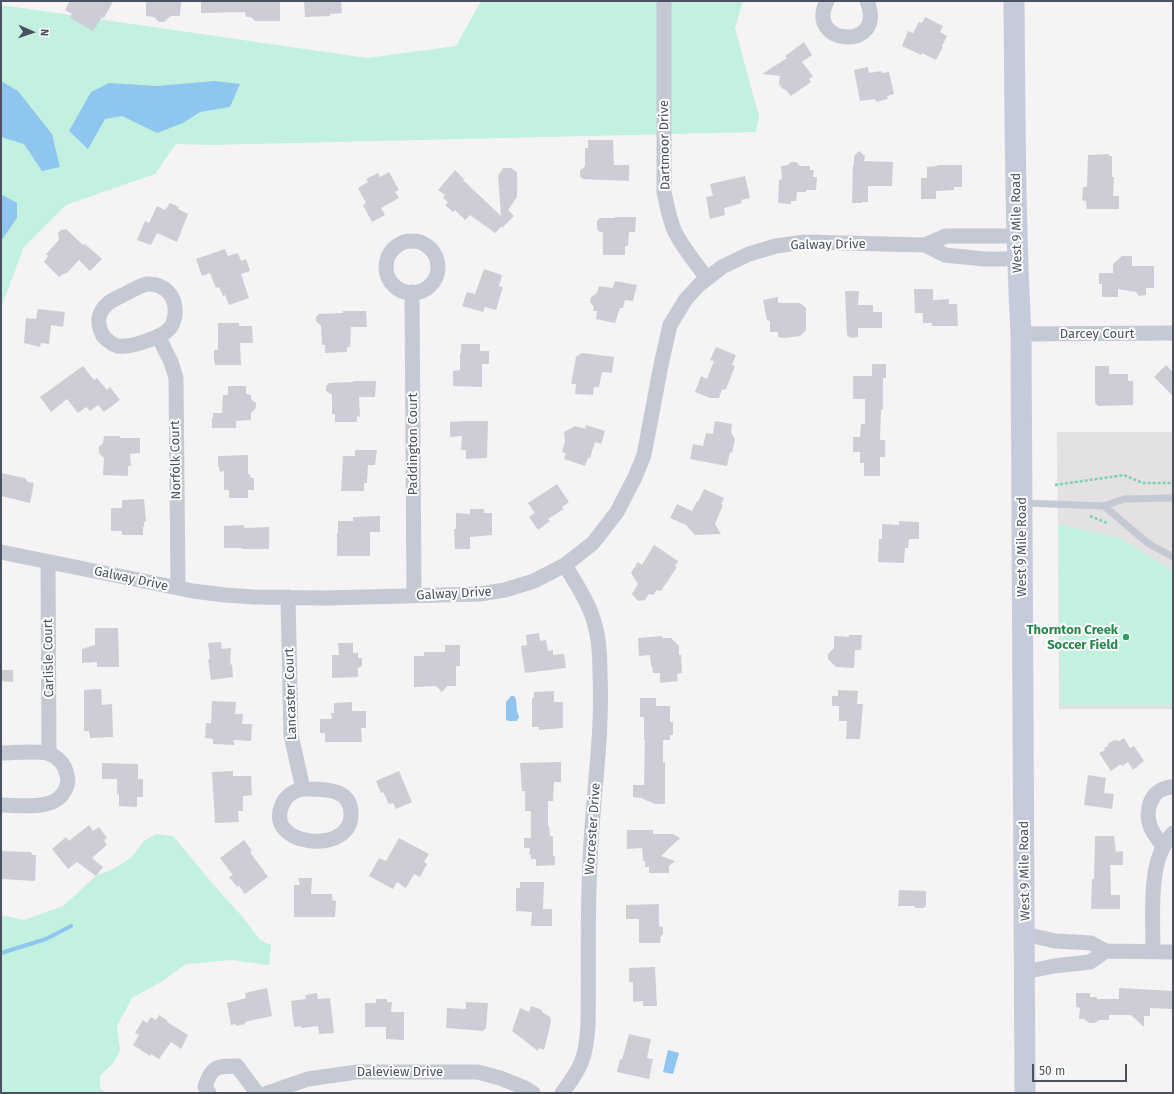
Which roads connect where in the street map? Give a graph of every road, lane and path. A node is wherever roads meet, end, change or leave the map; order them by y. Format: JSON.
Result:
{"nodes":[{"id":1,"x":664,"y":1,"type":"edge"},
{"id":2,"x":827,"y":1,"type":"edge"},
{"id":3,"x":867,"y":1,"type":"edge"},
{"id":4,"x":1014,"y":1,"type":"edge"},
{"id":5,"x":1017,"y":236,"type":"junction"},
{"id":6,"x":924,"y":245,"type":"junction"},
{"id":7,"x":1018,"y":260,"type":"junction"},
{"id":8,"x":707,"y":278,"type":"junction"},
{"id":9,"x":412,"y":292,"type":"dead end"},
{"id":10,"x":1173,"y":333,"type":"edge"},
{"id":11,"x":1021,"y":334,"type":"junction"},
{"id":12,"x":158,"y":336,"type":"junction"},
{"id":13,"x":1173,"y":483,"type":"edge"},
{"id":14,"x":1055,"y":485,"type":"dead end"},
{"id":15,"x":1173,"y":498,"type":"edge"},
{"id":16,"x":1022,"y":503,"type":"junction"},
{"id":17,"x":1104,"y":506,"type":"junction"},
{"id":18,"x":1083,"y":516,"type":"dead end"},
{"id":19,"x":1110,"y":524,"type":"dead end"},
{"id":20,"x":1,"y":552,"type":"edge"},
{"id":21,"x":1173,"y":557,"type":"edge"},
{"id":22,"x":48,"y":562,"type":"junction"},
{"id":23,"x":565,"y":565,"type":"junction"},
{"id":24,"x":178,"y":588,"type":"junction"},
{"id":25,"x":414,"y":596,"type":"junction"},
{"id":26,"x":288,"y":598,"type":"junction"},
{"id":27,"x":1,"y":753,"type":"edge"},
{"id":28,"x":49,"y":754,"type":"junction"},
{"id":29,"x":1173,"y":787,"type":"edge"},
{"id":30,"x":303,"y":789,"type":"junction"},
{"id":31,"x":1,"y":805,"type":"edge"},
{"id":32,"x":1173,"y":833,"type":"edge"},
{"id":33,"x":1163,"y":846,"type":"junction"},
{"id":34,"x":1025,"y":934,"type":"junction"},
{"id":35,"x":1106,"y":951,"type":"junction"},
{"id":36,"x":1153,"y":951,"type":"junction"},
{"id":37,"x":1173,"y":952,"type":"edge"},
{"id":38,"x":1025,"y":972,"type":"junction"},
{"id":39,"x":209,"y":1093,"type":"edge"},
{"id":40,"x":257,"y":1093,"type":"edge"},
{"id":41,"x":267,"y":1093,"type":"edge"},
{"id":42,"x":532,"y":1093,"type":"edge"},
{"id":43,"x":562,"y":1093,"type":"edge"},
{"id":44,"x":1025,"y":1093,"type":"edge"}],
"edges":[{"from":1,"to":8,"type":"street","name":"Dartmoor Drive"},
{"from":2,"to":3,"type":"street"},
{"from":4,"to":5,"type":"street","name":"West 9 Mile Road"},
{"from":5,"to":6,"type":"street","name":"Galway Drive"},
{"from":5,"to":7,"type":"street","name":"West 9 Mile Road"},
{"from":6,"to":7,"type":"street","name":"Galway Drive"},
{"from":6,"to":8,"type":"street","name":"Galway Drive"},
{"from":7,"to":11,"type":"street","name":"West 9 Mile Road"},
{"from":8,"to":23,"type":"street","name":"Galway Drive"},
{"from":9,"to":25,"type":"street","name":"Paddington Court"},
{"from":10,"to":11,"type":"street","name":"Darcey Court"},
{"from":11,"to":16,"type":"street","name":"West 9 Mile Road"},
{"from":12,"to":12,"type":"street"},
{"from":12,"to":24,"type":"street","name":"Norfolk Court"},
{"from":13,"to":14,"type":"path"},
{"from":15,"to":17,"type":"lane"},
{"from":16,"to":17,"type":"lane"},
{"from":16,"to":34,"type":"street","name":"West 9 Mile Road"},
{"from":17,"to":21,"type":"lane"},
{"from":18,"to":19,"type":"path"},
{"from":20,"to":22,"type":"street","name":"Galway Drive"},
{"from":22,"to":24,"type":"street","name":"Galway Drive"},
{"from":22,"to":28,"type":"street","name":"Carlisle Court"},
{"from":23,"to":25,"type":"street","name":"Galway Drive"},
{"from":23,"to":43,"type":"street","name":"Worcester Drive"},
{"from":24,"to":26,"type":"street","name":"Galway Drive"},
{"from":25,"to":26,"type":"street","name":"Galway Drive"},
{"from":26,"to":30,"type":"street","name":"Lancaster Court"},
{"from":27,"to":28,"type":"street"},
{"from":28,"to":31,"type":"street"},
{"from":29,"to":33,"type":"street"},
{"from":30,"to":30,"type":"street"},
{"from":32,"to":33,"type":"street"},
{"from":33,"to":36,"type":"street"},
{"from":34,"to":35,"type":"street"},
{"from":34,"to":38,"type":"street","name":"West 9 Mile Road"},
{"from":35,"to":36,"type":"street"},
{"from":35,"to":38,"type":"street"},
{"from":36,"to":37,"type":"street"},
{"from":38,"to":44,"type":"street","name":"West 9 Mile Road"},
{"from":39,"to":40,"type":"street"},
{"from":41,"to":42,"type":"street","name":"Daleview Drive"}]}
